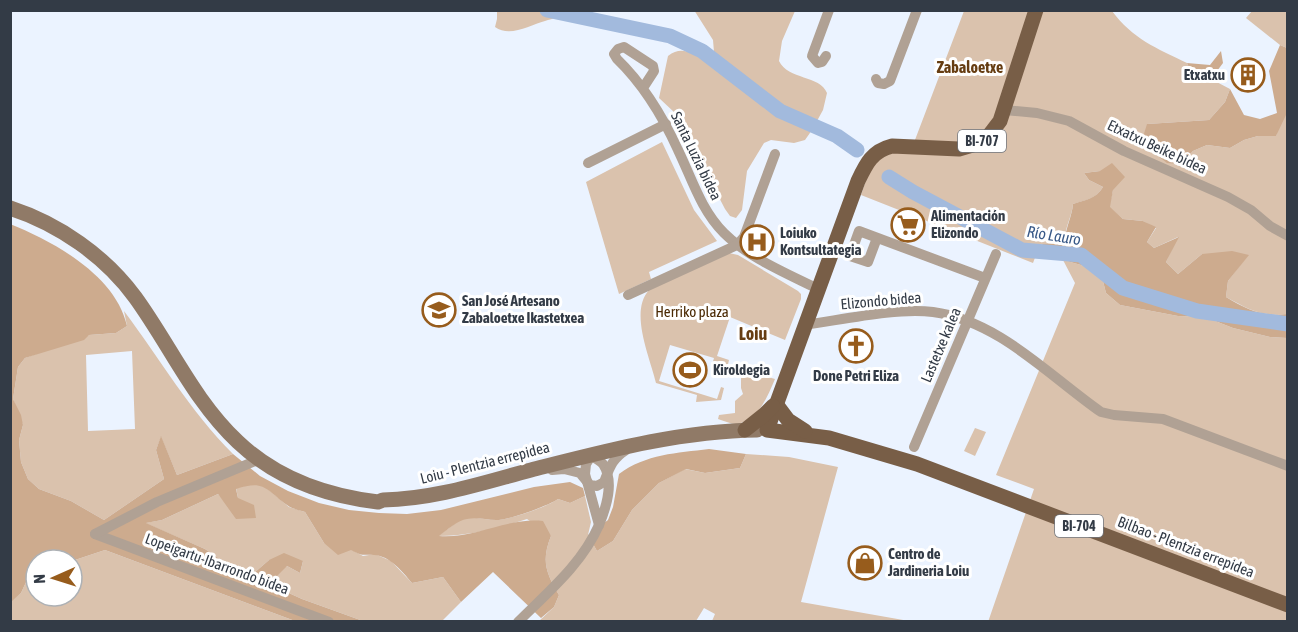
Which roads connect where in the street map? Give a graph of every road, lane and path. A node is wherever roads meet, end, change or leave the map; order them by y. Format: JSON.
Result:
{"nodes":[{"id":1,"x":829,"y":10,"type":"edge"},
{"id":2,"x":917,"y":10,"type":"edge"},
{"id":3,"x":1036,"y":10,"type":"edge"},
{"id":4,"x":826,"y":56,"type":"dead end"},
{"id":5,"x":876,"y":79,"type":"dead end"},
{"id":6,"x":643,"y":88,"type":"dead end"},
{"id":7,"x":1004,"y":110,"type":"junction"},
{"id":8,"x":666,"y":124,"type":"junction"},
{"id":9,"x":775,"y":154,"type":"dead end"},
{"id":10,"x":588,"y":163,"type":"dead end"},
{"id":11,"x":10,"y":201,"type":"edge"},
{"id":12,"x":10,"y":208,"type":"edge"},
{"id":13,"x":1287,"y":236,"type":"edge"},
{"id":14,"x":877,"y":238,"type":"dead end"},
{"id":15,"x":737,"y":244,"type":"junction"},
{"id":16,"x":996,"y":254,"type":"dead end"},
{"id":17,"x":985,"y":278,"type":"junction"},
{"id":18,"x":818,"y":290,"type":"junction"},
{"id":19,"x":628,"y":295,"type":"dead end"},
{"id":20,"x":967,"y":321,"type":"junction"},
{"id":21,"x":805,"y":324,"type":"junction"},
{"id":22,"x":776,"y":403,"type":"junction"},
{"id":23,"x":745,"y":430,"type":"junction"},
{"id":24,"x":767,"y":430,"type":"junction"},
{"id":25,"x":813,"y":435,"type":"junction"},
{"id":26,"x":634,"y":445,"type":"junction"},
{"id":27,"x":914,"y":447,"type":"dead end"},
{"id":28,"x":869,"y":449,"type":"joint"},
{"id":29,"x":591,"y":456,"type":"junction"},
{"id":30,"x":260,"y":459,"type":"junction"},
{"id":31,"x":1287,"y":466,"type":"edge"},
{"id":32,"x":530,"y":470,"type":"junction"},
{"id":33,"x":607,"y":475,"type":"junction"},
{"id":34,"x":586,"y":481,"type":"junction"},
{"id":35,"x":383,"y":500,"type":"junction"},
{"id":36,"x":599,"y":525,"type":"junction"},
{"id":37,"x":1287,"y":606,"type":"edge"},
{"id":38,"x":329,"y":621,"type":"edge"},
{"id":39,"x":518,"y":621,"type":"edge"}],
"edges":[{"from":1,"to":4,"type":"street"},
{"from":2,"to":5,"type":"street"},
{"from":3,"to":7,"type":"main road","number":"BI-707"},
{"from":6,"to":8,"type":"street","name":"Santa Luzia bidea"},
{"from":7,"to":13,"type":"street","name":"Etxatxu Beike bidea"},
{"from":7,"to":18,"type":"main road","number":"BI-707"},
{"from":8,"to":10,"type":"street"},
{"from":8,"to":15,"type":"street","name":"Santa Luzia bidea"},
{"from":9,"to":15,"type":"street"},
{"from":11,"to":35,"type":"main road","name":"Loiu - Plentzia errepidea"},
{"from":12,"to":30,"type":"main road"},
{"from":14,"to":17,"type":"street"},
{"from":15,"to":18,"type":"street","name":"Santa Luzia bidea"},
{"from":15,"to":19,"type":"street"},
{"from":16,"to":17,"type":"street","name":"Lastetxe kalea"},
{"from":17,"to":20,"type":"street","name":"Lastetxe kalea"},
{"from":18,"to":21,"type":"main road","number":"BI-707"},
{"from":20,"to":21,"type":"street","name":"Elizondo bidea"},
{"from":20,"to":27,"type":"street","name":"Lastetxe kalea"},
{"from":20,"to":31,"type":"street","name":"Elizondo bidea"},
{"from":21,"to":22,"type":"main road","number":"BI-707"},
{"from":22,"to":23,"type":"main road"},
{"from":22,"to":24,"type":"main road","number":"BI-707"},
{"from":22,"to":25,"type":"main road"},
{"from":23,"to":24,"type":"main road","name":"Loiu - Plentzia errepidea"},
{"from":23,"to":26,"type":"main road","name":"Loiu - Plentzia errepidea"},
{"from":24,"to":25,"type":"main road","name":"Loiu - Plentzia errepidea","number":"BI-704"},
{"from":25,"to":28,"type":"main road","name":"Loiu - Plentzia errepidea","number":"BI-704"},
{"from":26,"to":29,"type":"main road","name":"Loiu - Plentzia errepidea"},
{"from":26,"to":33,"type":"street"},
{"from":28,"to":37,"type":"main road","name":"Bilbao - Plentzia errepidea","number":"BI-704"},
{"from":29,"to":32,"type":"main road","name":"Loiu - Plentzia errepidea"},
{"from":29,"to":33,"type":"street"},
{"from":29,"to":34,"type":"street"},
{"from":30,"to":35,"type":"main road"},
{"from":30,"to":38,"type":"street","name":"Lopeigartu-Ibarrondo bidea"},
{"from":32,"to":34,"type":"street"},
{"from":32,"to":35,"type":"main road","name":"Loiu - Plentzia errepidea"},
{"from":33,"to":34,"type":"street"},
{"from":33,"to":36,"type":"street"},
{"from":34,"to":36,"type":"street"},
{"from":36,"to":39,"type":"street"}]}
